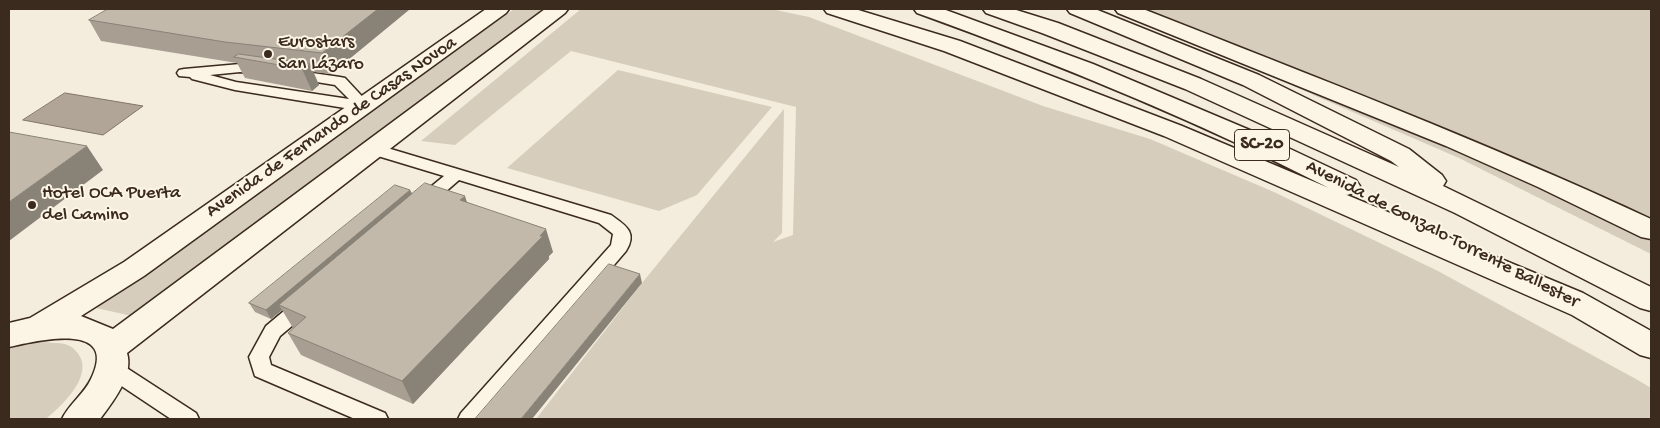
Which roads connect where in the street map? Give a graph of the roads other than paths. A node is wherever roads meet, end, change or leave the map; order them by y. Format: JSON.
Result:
{"nodes":[{"id":1,"x":499,"y":9,"type":"edge"},
{"id":2,"x":558,"y":9,"type":"edge"},
{"id":3,"x":834,"y":9,"type":"edge"},
{"id":4,"x":924,"y":9,"type":"edge"},
{"id":5,"x":993,"y":9,"type":"edge"},
{"id":6,"x":1077,"y":9,"type":"edge"},
{"id":7,"x":1125,"y":9,"type":"edge"},
{"id":8,"x":363,"y":106,"type":"junction"},
{"id":9,"x":374,"y":149,"type":"junction"},
{"id":10,"x":456,"y":174,"type":"junction"},
{"id":11,"x":1465,"y":207,"type":"junction"},
{"id":12,"x":408,"y":216,"type":"edge"},
{"id":13,"x":1651,"y":230,"type":"edge"},
{"id":14,"x":318,"y":293,"type":"edge"},
{"id":15,"x":1651,"y":300,"type":"edge"},
{"id":16,"x":1587,"y":309,"type":"junction"},
{"id":17,"x":38,"y":328,"type":"junction"},
{"id":18,"x":9,"y":335,"type":"edge"},
{"id":19,"x":1651,"y":346,"type":"edge"},
{"id":20,"x":112,"y":358,"type":"junction"},
{"id":21,"x":79,"y":419,"type":"edge"},
{"id":22,"x":188,"y":419,"type":"edge"},
{"id":23,"x":377,"y":419,"type":"edge"},
{"id":24,"x":470,"y":419,"type":"edge"}],
"edges":[{"from":1,"to":8,"type":"main road","name":"Avenida de Fernando de Casas Novoa"},
{"from":2,"to":9,"type":"main road","name":"Avenida de Fernando de Casas Novoa"},
{"from":3,"to":16,"type":"main road"},
{"from":4,"to":16,"type":"main road","name":"Avenida de Gonzalo Torrente Ballester","number":"SC-20"},
{"from":5,"to":11,"type":"main road","name":"Avenida de Gonzalo Torrente Ballester","number":"SC-20"},
{"from":6,"to":11,"type":"main road"},
{"from":7,"to":13,"type":"main road"},
{"from":8,"to":8,"type":"lane"},
{"from":8,"to":17,"type":"main road","name":"Avenida de Fernando de Casas Novoa"},
{"from":9,"to":10,"type":"lane"},
{"from":9,"to":20,"type":"main road","name":"Avenida de Fernando de Casas Novoa"},
{"from":10,"to":12,"type":"lane"},
{"from":10,"to":24,"type":"lane"},
{"from":11,"to":15,"type":"main road","name":"Avenida de Gonzalo Torrente Ballester","number":"SC-20"},
{"from":14,"to":23,"type":"lane"},
{"from":16,"to":19,"type":"main road","name":"Avenida de Gonzalo Torrente Ballester","number":"SC-20"},
{"from":17,"to":18,"type":"main road"},
{"from":17,"to":20,"type":"main road"},
{"from":20,"to":21,"type":"main road"},
{"from":20,"to":22,"type":"lane"}]}
